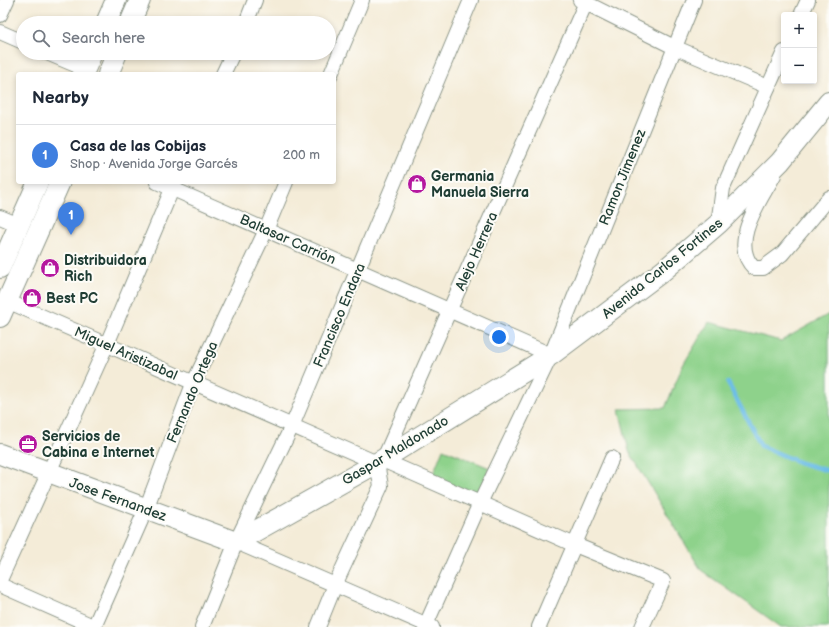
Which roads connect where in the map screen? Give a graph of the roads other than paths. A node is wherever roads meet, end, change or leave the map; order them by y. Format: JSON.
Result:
{"nodes":[{"id":1,"x":7,"y":0,"type":"edge"},
{"id":2,"x":116,"y":0,"type":"edge"},
{"id":3,"x":140,"y":0,"type":"edge"},
{"id":4,"x":255,"y":0,"type":"edge"},
{"id":5,"x":362,"y":0,"type":"edge"},
{"id":6,"x":471,"y":0,"type":"edge"},
{"id":7,"x":694,"y":0,"type":"edge"},
{"id":8,"x":808,"y":0,"type":"edge"},
{"id":9,"x":584,"y":1,"type":"edge"},
{"id":10,"x":802,"y":12,"type":"edge"},
{"id":11,"x":0,"y":15,"type":"edge"},
{"id":12,"x":109,"y":16,"type":"edge"},
{"id":13,"x":133,"y":16,"type":"edge"},
{"id":14,"x":249,"y":16,"type":"edge"},
{"id":15,"x":0,"y":32,"type":"edge"},
{"id":16,"x":16,"y":39,"type":"edge"},
{"id":17,"x":674,"y":47,"type":"junction"},
{"id":18,"x":781,"y":59,"type":"edge"},
{"id":19,"x":71,"y":60,"type":"edge"},
{"id":20,"x":114,"y":60,"type":"edge"},
{"id":21,"x":230,"y":60,"type":"edge"},
{"id":22,"x":87,"y":65,"type":"edge"},
{"id":23,"x":109,"y":72,"type":"edge"},
{"id":24,"x":224,"y":72,"type":"edge"},
{"id":25,"x":332,"y":72,"type":"edge"},
{"id":26,"x":768,"y":87,"type":"junction"},
{"id":27,"x":829,"y":102,"type":"edge"},
{"id":28,"x":780,"y":162,"type":"junction"},
{"id":29,"x":37,"y":184,"type":"edge"},
{"id":30,"x":59,"y":184,"type":"edge"},
{"id":31,"x":285,"y":184,"type":"edge"},
{"id":32,"x":174,"y":185,"type":"edge"},
{"id":33,"x":829,"y":198,"type":"edge"},
{"id":34,"x":0,"y":217,"type":"edge"},
{"id":35,"x":718,"y":224,"type":"junction"},
{"id":36,"x":19,"y":225,"type":"junction"},
{"id":37,"x":266,"y":230,"type":"junction"},
{"id":38,"x":0,"y":268,"type":"edge"},
{"id":39,"x":358,"y":270,"type":"junction"},
{"id":40,"x":3,"y":309,"type":"edge"},
{"id":41,"x":450,"y":310,"type":"junction"},
{"id":42,"x":107,"y":344,"type":"junction"},
{"id":43,"x":551,"y":355,"type":"junction"},
{"id":44,"x":193,"y":384,"type":"junction"},
{"id":45,"x":292,"y":426,"type":"junction"},
{"id":46,"x":0,"y":454,"type":"edge"},
{"id":47,"x":612,"y":458,"type":"dead end"},
{"id":48,"x":380,"y":460,"type":"junction"},
{"id":49,"x":47,"y":472,"type":"junction"},
{"id":50,"x":480,"y":503,"type":"junction"},
{"id":51,"x":146,"y":510,"type":"junction"},
{"id":52,"x":236,"y":542,"type":"junction"},
{"id":53,"x":575,"y":545,"type":"junction"},
{"id":54,"x":0,"y":580,"type":"edge"},
{"id":55,"x":0,"y":585,"type":"edge"},
{"id":56,"x":335,"y":585,"type":"junction"},
{"id":57,"x":428,"y":626,"type":"edge"},
{"id":58,"x":94,"y":627,"type":"edge"},
{"id":59,"x":202,"y":627,"type":"edge"},
{"id":60,"x":318,"y":627,"type":"edge"},
{"id":61,"x":539,"y":627,"type":"edge"},
{"id":62,"x":642,"y":627,"type":"edge"}],
"edges":[{"from":1,"to":11,"type":"street"},
{"from":2,"to":12,"type":"street"},
{"from":3,"to":13,"type":"street"},
{"from":4,"to":14,"type":"street"},
{"from":5,"to":25,"type":"street"},
{"from":6,"to":39,"type":"street","name":"Francisco Endara"},
{"from":7,"to":17,"type":"street","name":"Ramon Jimenez"},
{"from":8,"to":10,"type":"street"},
{"from":9,"to":17,"type":"street"},
{"from":9,"to":41,"type":"street","name":"Alejo Herrera"},
{"from":15,"to":16,"type":"street"},
{"from":17,"to":26,"type":"street"},
{"from":17,"to":43,"type":"street","name":"Ramon Jimenez"},
{"from":18,"to":26,"type":"street"},
{"from":19,"to":22,"type":"street"},
{"from":20,"to":23,"type":"street"},
{"from":21,"to":24,"type":"street"},
{"from":26,"to":35,"type":"street"},
{"from":27,"to":28,"type":"street","name":"Avenida Carlos Fortines"},
{"from":28,"to":33,"type":"street"},
{"from":28,"to":35,"type":"street","name":"Avenida Carlos Fortines"},
{"from":29,"to":36,"type":"street"},
{"from":30,"to":40,"type":"street"},
{"from":31,"to":37,"type":"street","name":"Fernando Ortega"},
{"from":32,"to":37,"type":"street","name":"Baltasar Carrión"},
{"from":32,"to":42,"type":"street"},
{"from":34,"to":36,"type":"street"},
{"from":35,"to":43,"type":"street","name":"Avenida Carlos Fortines"},
{"from":36,"to":38,"type":"street"},
{"from":37,"to":39,"type":"street","name":"Baltasar Carrión"},
{"from":37,"to":44,"type":"street","name":"Fernando Ortega"},
{"from":39,"to":41,"type":"street","name":"Baltasar Carrión"},
{"from":39,"to":45,"type":"street","name":"Francisco Endara"},
{"from":40,"to":42,"type":"street","name":"Miguel Aristizabal"},
{"from":41,"to":43,"type":"street","name":"Baltasar Carrión"},
{"from":41,"to":48,"type":"street","name":"Alejo Herrera"},
{"from":42,"to":44,"type":"street","name":"Miguel Aristizabal"},
{"from":42,"to":49,"type":"street"},
{"from":43,"to":48,"type":"street","name":"Gaspar Maldonado"},
{"from":43,"to":50,"type":"street","name":"Ramon Jimenez"},
{"from":44,"to":45,"type":"street","name":"Miguel Aristizabal"},
{"from":44,"to":51,"type":"street","name":"Fernando Ortega"},
{"from":45,"to":48,"type":"street","name":"Miguel Aristizabal"},
{"from":45,"to":52,"type":"street","name":"Francisco Endara"},
{"from":46,"to":49,"type":"street","name":"Jose Fernandez"},
{"from":47,"to":53,"type":"street"},
{"from":48,"to":50,"type":"street","name":"Miguel Aristizabal"},
{"from":48,"to":52,"type":"street","name":"Gaspar Maldonado"},
{"from":48,"to":56,"type":"street"},
{"from":49,"to":51,"type":"street","name":"Jose Fernandez"},
{"from":49,"to":54,"type":"street"},
{"from":50,"to":53,"type":"street","name":"Miguel Aristizabal"},
{"from":50,"to":57,"type":"street","name":"Ramon Jimenez"},
{"from":51,"to":52,"type":"street","name":"Jose Fernandez"},
{"from":51,"to":58,"type":"street","name":"Fernando Ortega"},
{"from":52,"to":56,"type":"street"},
{"from":52,"to":59,"type":"street","name":"Francisco Endara"},
{"from":53,"to":61,"type":"street"},
{"from":53,"to":62,"type":"street","name":"Miguel Aristizabal"},
{"from":55,"to":58,"type":"street"},
{"from":56,"to":57,"type":"street"},
{"from":56,"to":60,"type":"street"}]}
